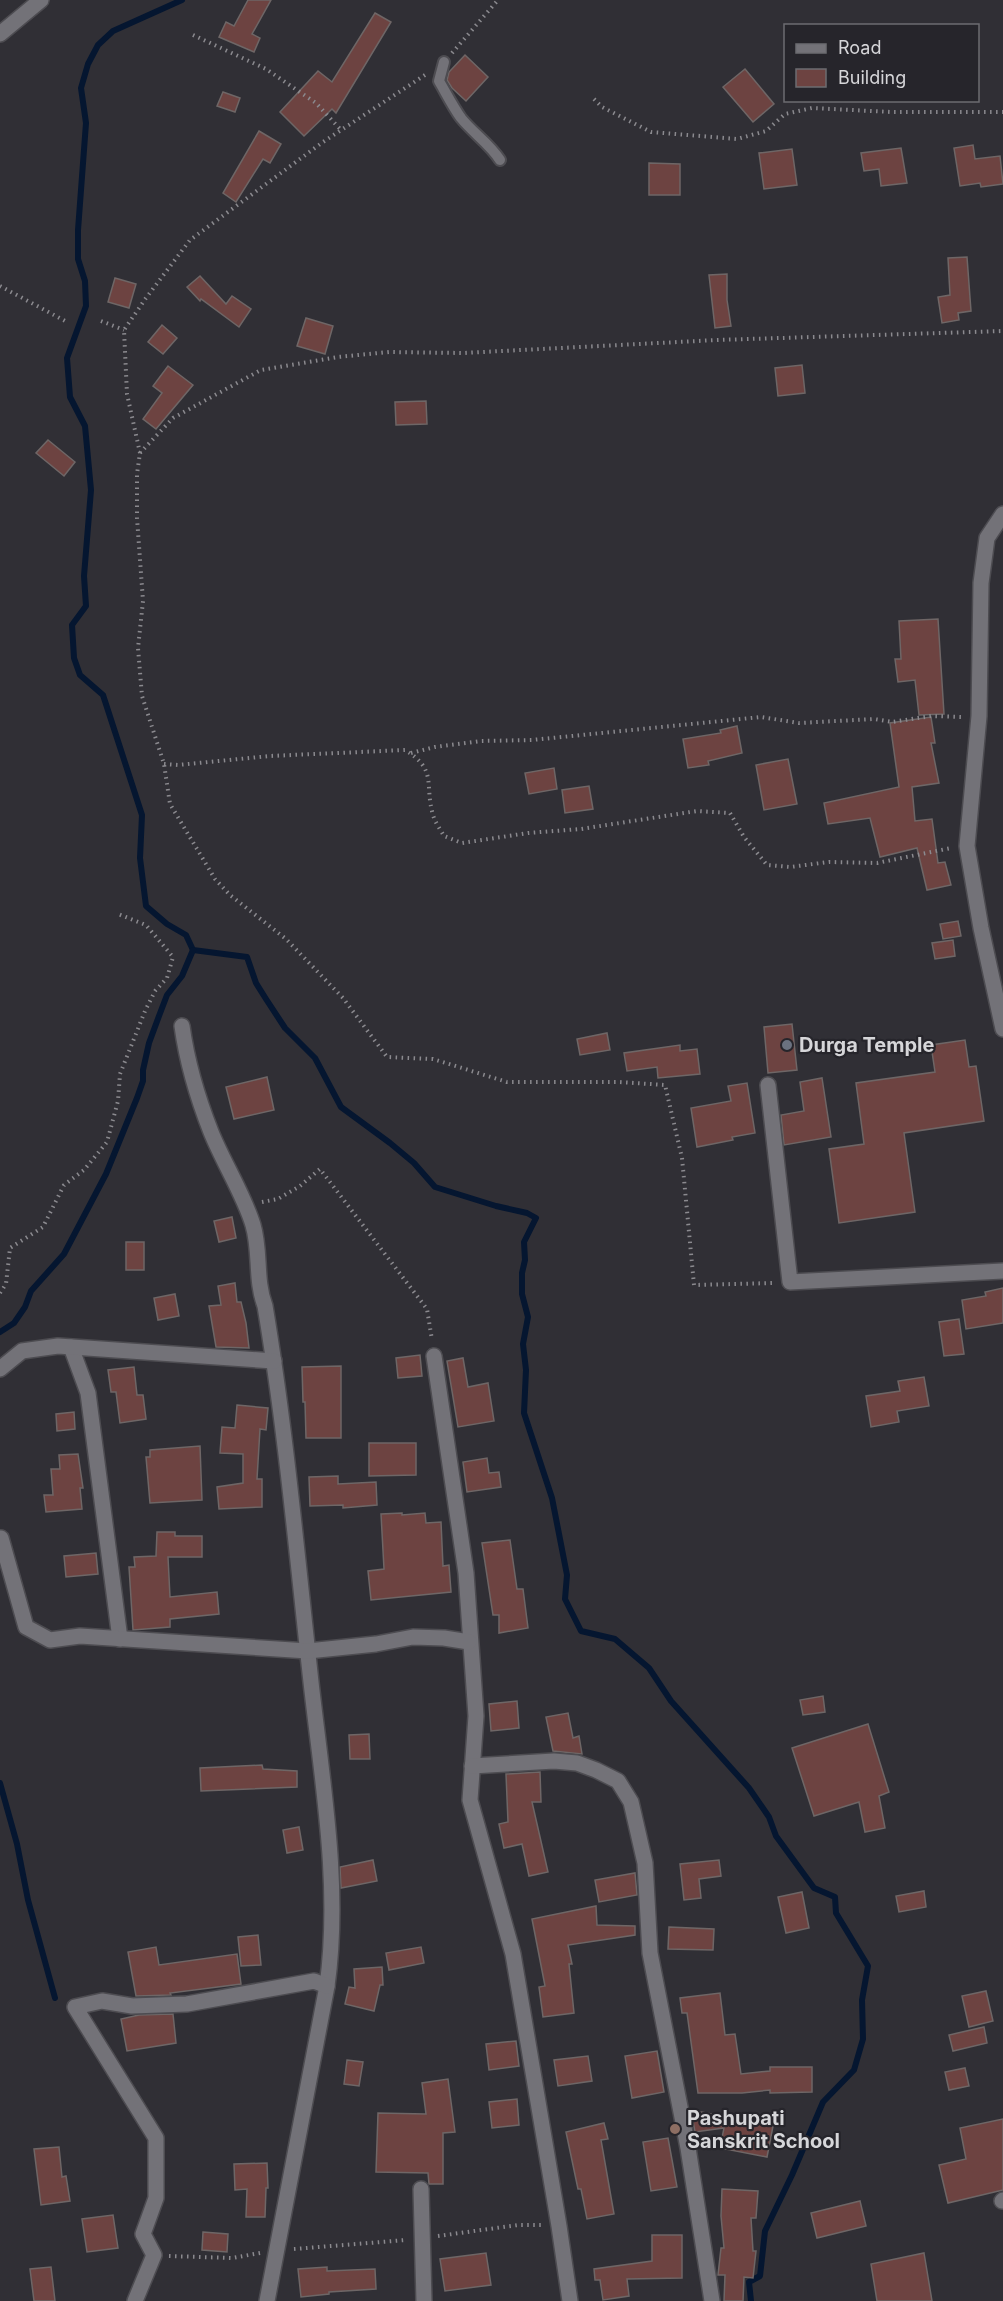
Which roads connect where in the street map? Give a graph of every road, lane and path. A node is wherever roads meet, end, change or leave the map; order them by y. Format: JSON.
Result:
{"nodes":[{"id":1,"x":41,"y":0,"type":"edge"},
{"id":2,"x":498,"y":0,"type":"edge"},
{"id":3,"x":0,"y":34,"type":"edge"},
{"id":4,"x":193,"y":35,"type":"dead end"},
{"id":5,"x":444,"y":62,"type":"junction"},
{"id":6,"x":594,"y":99,"type":"dead end"},
{"id":7,"x":1003,"y":112,"type":"edge"},
{"id":8,"x":342,"y":131,"type":"junction"},
{"id":9,"x":500,"y":160,"type":"dead end"},
{"id":10,"x":0,"y":286,"type":"edge"},
{"id":11,"x":101,"y":321,"type":"dead end"},
{"id":12,"x":67,"y":322,"type":"dead end"},
{"id":13,"x":124,"y":330,"type":"junction"},
{"id":14,"x":1003,"y":331,"type":"edge"},
{"id":15,"x":140,"y":453,"type":"junction"},
{"id":16,"x":1003,"y":514,"type":"edge"},
{"id":17,"x":978,"y":716,"type":"junction"},
{"id":18,"x":411,"y":753,"type":"junction"},
{"id":19,"x":164,"y":764,"type":"junction"},
{"id":20,"x":967,"y":846,"type":"junction"},
{"id":21,"x":118,"y":914,"type":"dead end"},
{"id":22,"x":182,"y":1026,"type":"dead end"},
{"id":23,"x":1003,"y":1029,"type":"edge"},
{"id":24,"x":768,"y":1085,"type":"dead end"},
{"id":25,"x":253,"y":1225,"type":"junction"},
{"id":26,"x":1003,"y":1270,"type":"edge"},
{"id":27,"x":790,"y":1282,"type":"junction"},
{"id":28,"x":0,"y":1293,"type":"edge"},
{"id":29,"x":71,"y":1347,"type":"junction"},
{"id":30,"x":434,"y":1356,"type":"joint"},
{"id":31,"x":274,"y":1361,"type":"junction"},
{"id":32,"x":0,"y":1369,"type":"edge"},
{"id":33,"x":1,"y":1538,"type":"edge"},
{"id":34,"x":120,"y":1639,"type":"junction"},
{"id":35,"x":469,"y":1642,"type":"junction"},
{"id":36,"x":308,"y":1651,"type":"junction"},
{"id":37,"x":472,"y":1767,"type":"junction"},
{"id":38,"x":327,"y":1986,"type":"junction"},
{"id":39,"x":421,"y":2189,"type":"dead end"},
{"id":40,"x":559,"y":2226,"type":"junction"},
{"id":41,"x":422,"y":2238,"type":"junction"},
{"id":42,"x":276,"y":2251,"type":"junction"},
{"id":43,"x":154,"y":2256,"type":"junction"},
{"id":44,"x":135,"y":2301,"type":"edge"},
{"id":45,"x":267,"y":2301,"type":"edge"},
{"id":46,"x":424,"y":2301,"type":"edge"},
{"id":47,"x":570,"y":2301,"type":"edge"},
{"id":48,"x":712,"y":2301,"type":"edge"}],
"edges":[{"from":1,"to":3,"type":"street"},
{"from":2,"to":5,"type":"path"},
{"from":4,"to":8,"type":"path"},
{"from":5,"to":8,"type":"path"},
{"from":5,"to":9,"type":"lane"},
{"from":6,"to":7,"type":"path"},
{"from":8,"to":13,"type":"path"},
{"from":10,"to":12,"type":"path"},
{"from":11,"to":13,"type":"path"},
{"from":13,"to":15,"type":"path"},
{"from":14,"to":15,"type":"path"},
{"from":15,"to":19,"type":"path"},
{"from":16,"to":17,"type":"street"},
{"from":17,"to":18,"type":"path"},
{"from":17,"to":20,"type":"street"},
{"from":18,"to":19,"type":"path"},
{"from":18,"to":20,"type":"path"},
{"from":19,"to":27,"type":"path"},
{"from":20,"to":23,"type":"street"},
{"from":21,"to":28,"type":"path"},
{"from":22,"to":25,"type":"street"},
{"from":24,"to":27,"type":"street"},
{"from":25,"to":30,"type":"path"},
{"from":25,"to":31,"type":"street"},
{"from":26,"to":27,"type":"street"},
{"from":29,"to":31,"type":"street"},
{"from":29,"to":32,"type":"street"},
{"from":29,"to":34,"type":"street"},
{"from":30,"to":35,"type":"street"},
{"from":31,"to":36,"type":"street"},
{"from":33,"to":34,"type":"street"},
{"from":34,"to":36,"type":"street"},
{"from":35,"to":36,"type":"street"},
{"from":35,"to":37,"type":"street"},
{"from":36,"to":38,"type":"street"},
{"from":37,"to":40,"type":"street"},
{"from":37,"to":48,"type":"street"},
{"from":38,"to":42,"type":"street"},
{"from":38,"to":43,"type":"street"},
{"from":39,"to":41,"type":"street"},
{"from":40,"to":41,"type":"path"},
{"from":40,"to":47,"type":"street"},
{"from":41,"to":42,"type":"path"},
{"from":41,"to":46,"type":"street"},
{"from":42,"to":43,"type":"path"},
{"from":42,"to":45,"type":"street"},
{"from":43,"to":44,"type":"street"}]}
